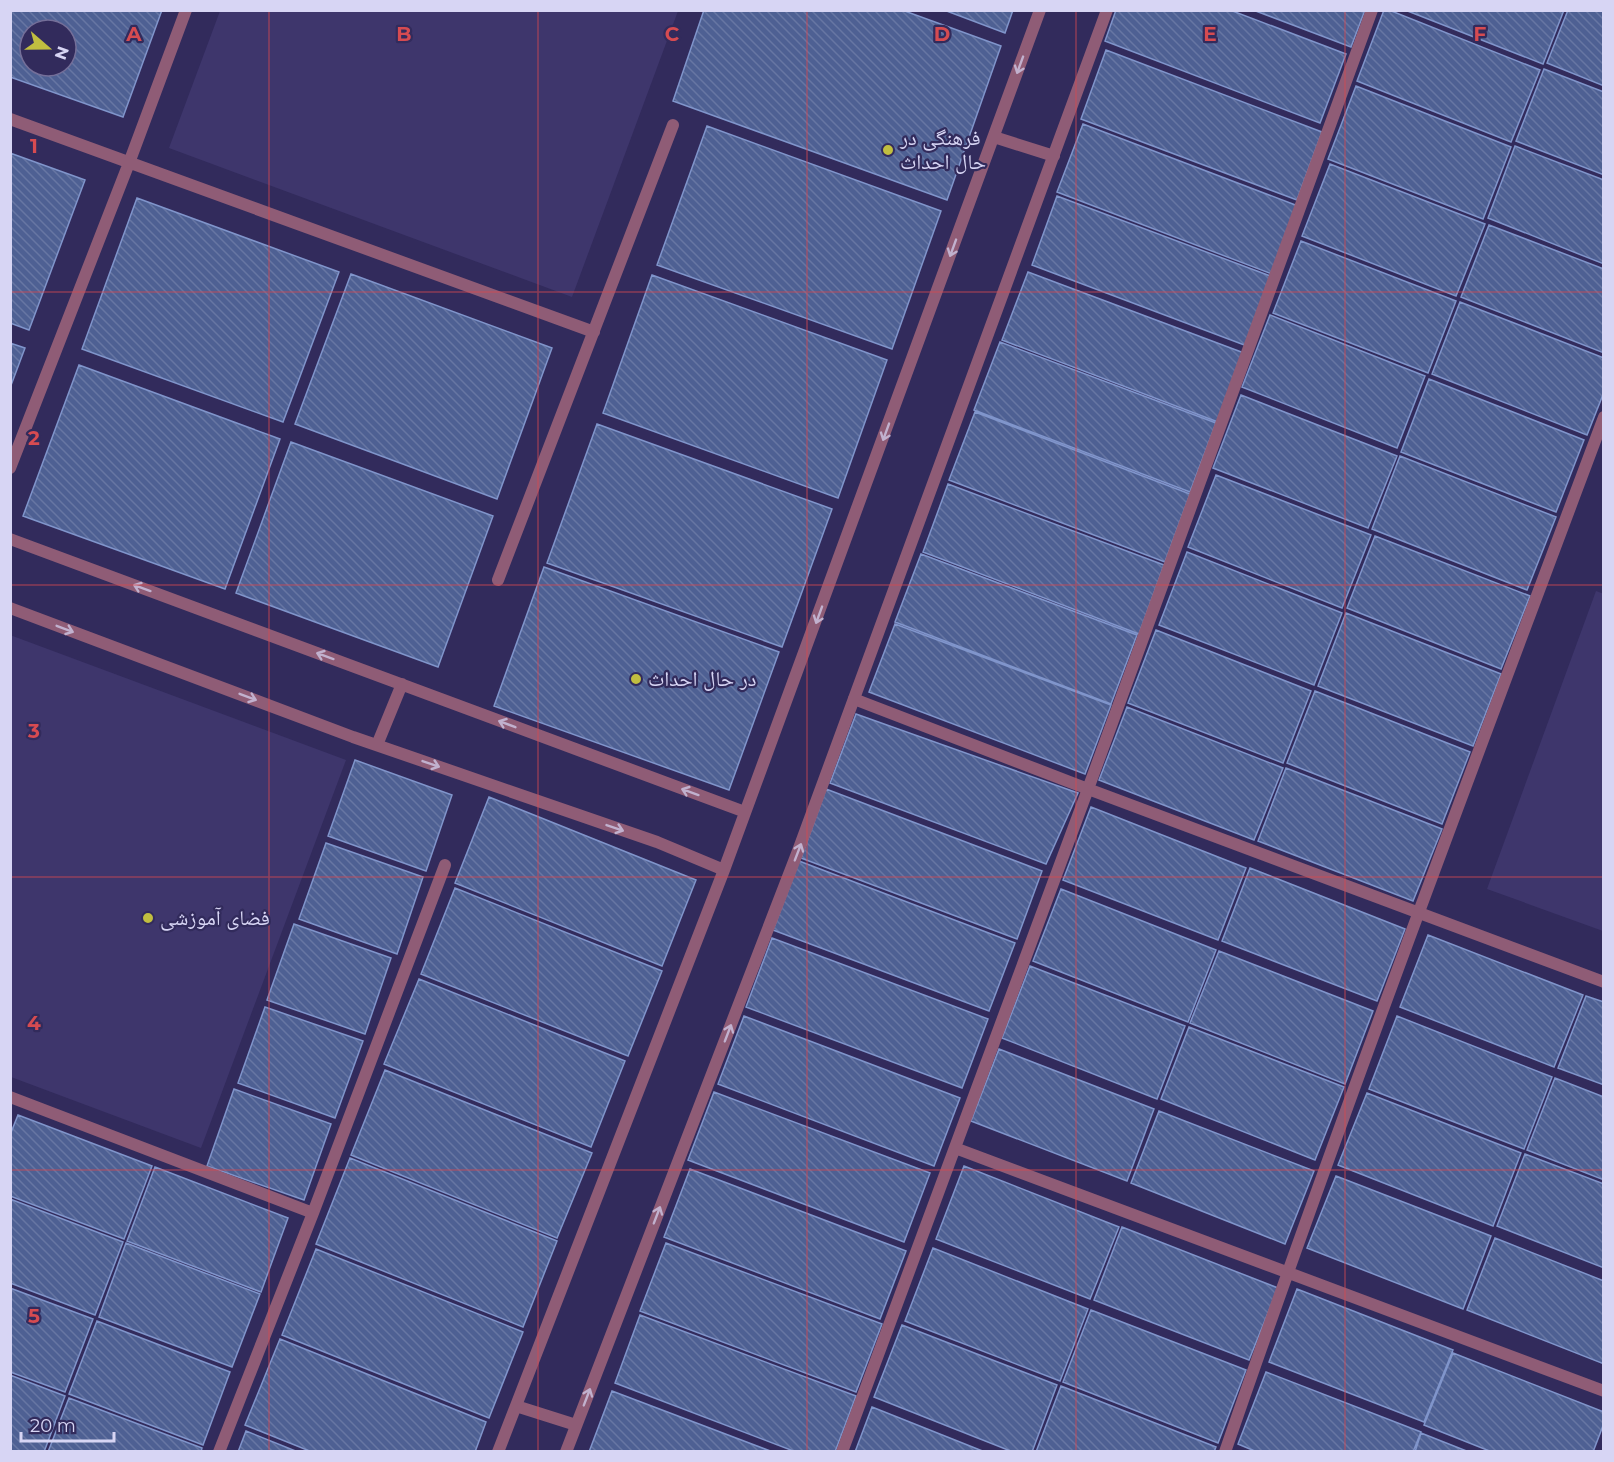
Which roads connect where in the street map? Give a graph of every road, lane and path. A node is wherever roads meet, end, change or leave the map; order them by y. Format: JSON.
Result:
{"nodes":[{"id":1,"x":186,"y":10,"type":"edge"},
{"id":2,"x":1040,"y":10,"type":"edge"},
{"id":3,"x":1107,"y":10,"type":"edge"},
{"id":4,"x":1372,"y":10,"type":"edge"},
{"id":5,"x":10,"y":119,"type":"edge"},
{"id":6,"x":673,"y":125,"type":"dead end"},
{"id":7,"x":994,"y":137,"type":"junction"},
{"id":8,"x":1054,"y":156,"type":"junction"},
{"id":9,"x":129,"y":163,"type":"junction"},
{"id":10,"x":594,"y":332,"type":"junction"},
{"id":11,"x":1604,"y":417,"type":"edge"},
{"id":12,"x":10,"y":468,"type":"edge"},
{"id":13,"x":10,"y":539,"type":"edge"},
{"id":14,"x":498,"y":580,"type":"dead end"},
{"id":15,"x":10,"y":608,"type":"edge"},
{"id":16,"x":402,"y":684,"type":"junction"},
{"id":17,"x":854,"y":699,"type":"junction"},
{"id":18,"x":377,"y":745,"type":"junction"},
{"id":19,"x":1088,"y":789,"type":"junction"},
{"id":20,"x":745,"y":812,"type":"junction"},
{"id":21,"x":445,"y":865,"type":"dead end"},
{"id":22,"x":724,"y":870,"type":"junction"},
{"id":23,"x":1418,"y":913,"type":"junction"},
{"id":24,"x":1604,"y":982,"type":"edge"},
{"id":25,"x":10,"y":1097,"type":"edge"},
{"id":26,"x":955,"y":1148,"type":"junction"},
{"id":27,"x":313,"y":1213,"type":"junction"},
{"id":28,"x":1287,"y":1273,"type":"junction"},
{"id":29,"x":1604,"y":1391,"type":"edge"},
{"id":30,"x":516,"y":1406,"type":"junction"},
{"id":31,"x":576,"y":1425,"type":"junction"},
{"id":32,"x":219,"y":1452,"type":"edge"},
{"id":33,"x":498,"y":1452,"type":"edge"},
{"id":34,"x":566,"y":1452,"type":"edge"},
{"id":35,"x":842,"y":1452,"type":"edge"},
{"id":36,"x":1225,"y":1452,"type":"edge"}],
"edges":[{"from":1,"to":9,"type":"street"},
{"from":2,"to":7,"type":"street","one_way":true},
{"from":3,"to":8,"type":"street"},
{"from":4,"to":19,"type":"street"},
{"from":5,"to":9,"type":"street"},
{"from":6,"to":10,"type":"street"},
{"from":7,"to":8,"type":"street"},
{"from":7,"to":20,"type":"street","one_way":true},
{"from":8,"to":17,"type":"street"},
{"from":9,"to":10,"type":"street"},
{"from":9,"to":12,"type":"street"},
{"from":10,"to":14,"type":"street"},
{"from":11,"to":23,"type":"street"},
{"from":16,"to":13,"type":"street","one_way":true},
{"from":15,"to":18,"type":"street","one_way":true},
{"from":16,"to":18,"type":"street"},
{"from":20,"to":16,"type":"street","one_way":true},
{"from":17,"to":19,"type":"street"},
{"from":31,"to":17,"type":"street","one_way":true},
{"from":18,"to":22,"type":"street","one_way":true},
{"from":19,"to":23,"type":"street"},
{"from":19,"to":26,"type":"street"},
{"from":20,"to":22,"type":"street"},
{"from":21,"to":27,"type":"street"},
{"from":22,"to":30,"type":"street"},
{"from":23,"to":24,"type":"street"},
{"from":23,"to":28,"type":"street"},
{"from":25,"to":27,"type":"street"},
{"from":26,"to":28,"type":"street"},
{"from":26,"to":35,"type":"street"},
{"from":27,"to":32,"type":"street"},
{"from":28,"to":29,"type":"street"},
{"from":28,"to":36,"type":"street"},
{"from":30,"to":31,"type":"street"},
{"from":30,"to":33,"type":"street"},
{"from":31,"to":34,"type":"street"}]}
